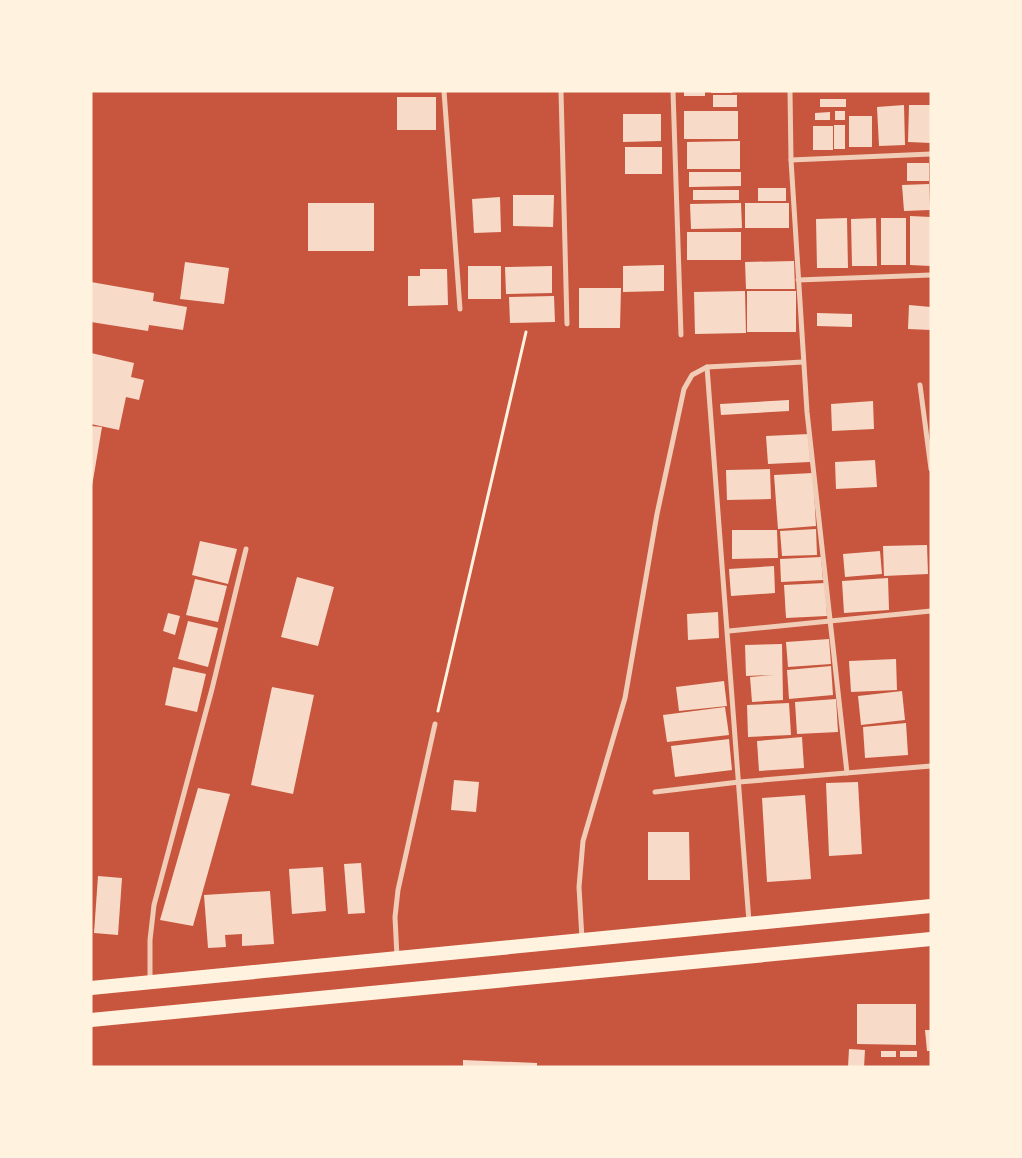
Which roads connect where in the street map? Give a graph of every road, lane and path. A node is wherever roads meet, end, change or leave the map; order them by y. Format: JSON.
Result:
{"nodes":[{"id":1,"x":444,"y":91,"type":"edge"},
{"id":2,"x":561,"y":91,"type":"edge"},
{"id":3,"x":673,"y":91,"type":"edge"},
{"id":4,"x":790,"y":91,"type":"edge"},
{"id":5,"x":931,"y":154,"type":"edge"},
{"id":6,"x":791,"y":160,"type":"junction"},
{"id":7,"x":931,"y":275,"type":"edge"},
{"id":8,"x":798,"y":280,"type":"junction"},
{"id":9,"x":460,"y":309,"type":"dead end"},
{"id":10,"x":567,"y":324,"type":"dead end"},
{"id":11,"x":526,"y":332,"type":"dead end"},
{"id":12,"x":681,"y":335,"type":"dead end"},
{"id":13,"x":803,"y":362,"type":"junction"},
{"id":14,"x":708,"y":367,"type":"junction"},
{"id":15,"x":920,"y":385,"type":"dead end"},
{"id":16,"x":931,"y":469,"type":"edge"},
{"id":17,"x":246,"y":549,"type":"dead end"},
{"id":18,"x":931,"y":611,"type":"edge"},
{"id":19,"x":830,"y":622,"type":"junction"},
{"id":20,"x":729,"y":632,"type":"junction"},
{"id":21,"x":435,"y":724,"type":"joint"},
{"id":22,"x":931,"y":766,"type":"edge"},
{"id":23,"x":847,"y":774,"type":"junction"},
{"id":24,"x":739,"y":782,"type":"junction"},
{"id":25,"x":655,"y":792,"type":"dead end"},
{"id":26,"x":931,"y":906,"type":"edge"},
{"id":27,"x":750,"y":923,"type":"junction"},
{"id":28,"x":931,"y":939,"type":"edge"},
{"id":29,"x":582,"y":940,"type":"junction"},
{"id":30,"x":397,"y":958,"type":"junction"},
{"id":31,"x":150,"y":982,"type":"junction"},
{"id":32,"x":91,"y":988,"type":"edge"},
{"id":33,"x":91,"y":1020,"type":"edge"}],
"edges":[{"from":1,"to":9,"type":"street"},
{"from":2,"to":10,"type":"street"},
{"from":3,"to":12,"type":"street"},
{"from":4,"to":6,"type":"street"},
{"from":5,"to":6,"type":"street"},
{"from":6,"to":8,"type":"street"},
{"from":7,"to":8,"type":"street"},
{"from":8,"to":13,"type":"street"},
{"from":11,"to":21,"type":"path"},
{"from":13,"to":14,"type":"street"},
{"from":13,"to":19,"type":"street"},
{"from":14,"to":20,"type":"street"},
{"from":14,"to":29,"type":"street"},
{"from":15,"to":16,"type":"street"},
{"from":17,"to":31,"type":"street"},
{"from":18,"to":19,"type":"street"},
{"from":19,"to":20,"type":"street"},
{"from":19,"to":23,"type":"street"},
{"from":20,"to":24,"type":"street"},
{"from":21,"to":30,"type":"street"},
{"from":22,"to":23,"type":"street"},
{"from":23,"to":24,"type":"street"},
{"from":24,"to":25,"type":"street"},
{"from":24,"to":27,"type":"street"},
{"from":26,"to":27,"type":"highway"},
{"from":27,"to":29,"type":"highway"},
{"from":28,"to":33,"type":"highway"},
{"from":29,"to":30,"type":"highway"},
{"from":30,"to":31,"type":"highway"},
{"from":31,"to":32,"type":"highway"}]}
